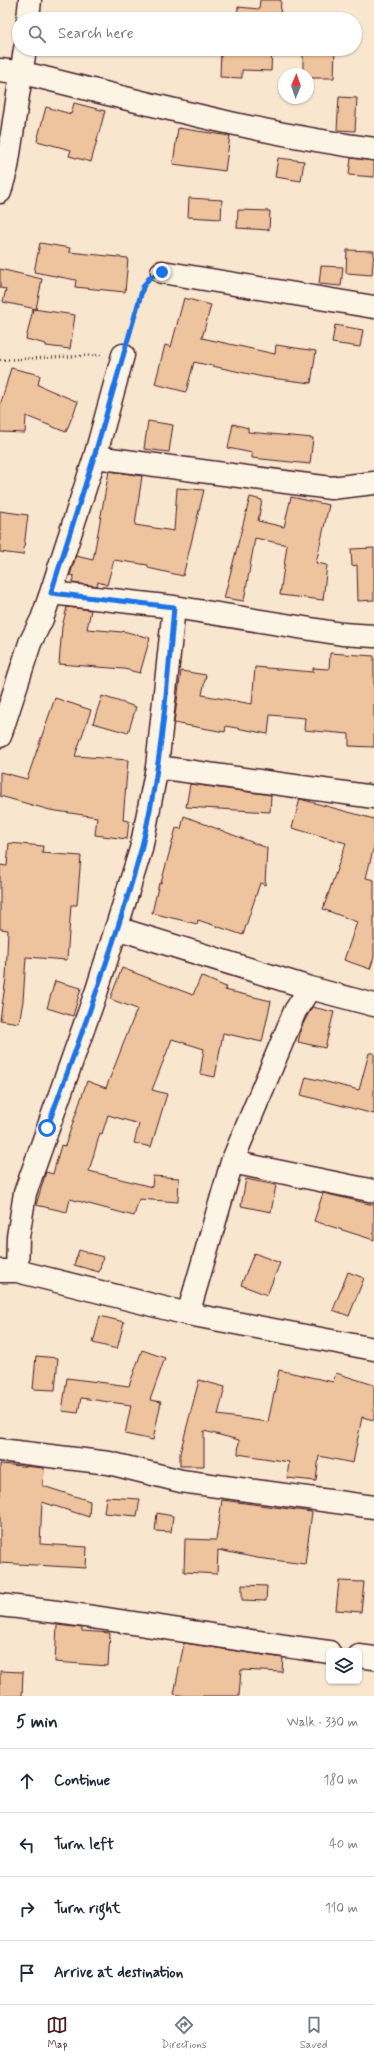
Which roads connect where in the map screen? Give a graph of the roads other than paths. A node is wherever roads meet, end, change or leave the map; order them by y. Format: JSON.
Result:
{"nodes":[{"id":1,"x":30,"y":0,"type":"edge"},
{"id":2,"x":29,"y":12,"type":"edge"},
{"id":3,"x":24,"y":56,"type":"edge"},
{"id":4,"x":0,"y":70,"type":"edge"},
{"id":5,"x":23,"y":73,"type":"junction"},
{"id":6,"x":374,"y":149,"type":"edge"},
{"id":7,"x":0,"y":192,"type":"edge"},
{"id":8,"x":162,"y":272,"type":"road end"},
{"id":9,"x":374,"y":306,"type":"edge"},
{"id":10,"x":123,"y":355,"type":"road end"},
{"id":11,"x":94,"y":457,"type":"junction"},
{"id":12,"x":374,"y":483,"type":"edge"},
{"id":13,"x":51,"y":593,"type":"junction"},
{"id":14,"x":174,"y":607,"type":"junction"},
{"id":15,"x":374,"y":636,"type":"edge"},
{"id":16,"x":0,"y":736,"type":"edge"},
{"id":17,"x":157,"y":767,"type":"junction"},
{"id":18,"x":374,"y":797,"type":"edge"},
{"id":19,"x":116,"y":928,"type":"junction"},
{"id":20,"x":310,"y":988,"type":"junction"},
{"id":21,"x":374,"y":1005,"type":"edge"},
{"id":22,"x":232,"y":1162,"type":"junction"},
{"id":23,"x":374,"y":1191,"type":"edge"},
{"id":24,"x":9,"y":1271,"type":"edge"},
{"id":25,"x":188,"y":1314,"type":"junction"},
{"id":26,"x":374,"y":1349,"type":"edge"},
{"id":27,"x":0,"y":1450,"type":"edge"},
{"id":28,"x":374,"y":1507,"type":"edge"},
{"id":29,"x":0,"y":1605,"type":"edge"},
{"id":30,"x":326,"y":1652,"type":"edge"},
{"id":31,"x":362,"y":1656,"type":"edge"},
{"id":32,"x":374,"y":1658,"type":"edge"}],
"edges":[{"from":1,"to":2,"type":"street"},
{"from":3,"to":5,"type":"street"},
{"from":4,"to":5,"type":"street"},
{"from":5,"to":6,"type":"street"},
{"from":5,"to":7,"type":"street"},
{"from":8,"to":9,"type":"street"},
{"from":10,"to":11,"type":"street"},
{"from":11,"to":12,"type":"street"},
{"from":11,"to":13,"type":"street"},
{"from":13,"to":14,"type":"street"},
{"from":13,"to":16,"type":"street"},
{"from":14,"to":15,"type":"street"},
{"from":14,"to":17,"type":"street"},
{"from":17,"to":18,"type":"street"},
{"from":17,"to":19,"type":"street"},
{"from":19,"to":20,"type":"street"},
{"from":19,"to":24,"type":"street"},
{"from":20,"to":21,"type":"street"},
{"from":20,"to":22,"type":"street"},
{"from":22,"to":23,"type":"street"},
{"from":22,"to":25,"type":"street"},
{"from":24,"to":25,"type":"street"},
{"from":25,"to":26,"type":"street"},
{"from":27,"to":28,"type":"street"},
{"from":29,"to":30,"type":"street"},
{"from":31,"to":32,"type":"street"}]}
